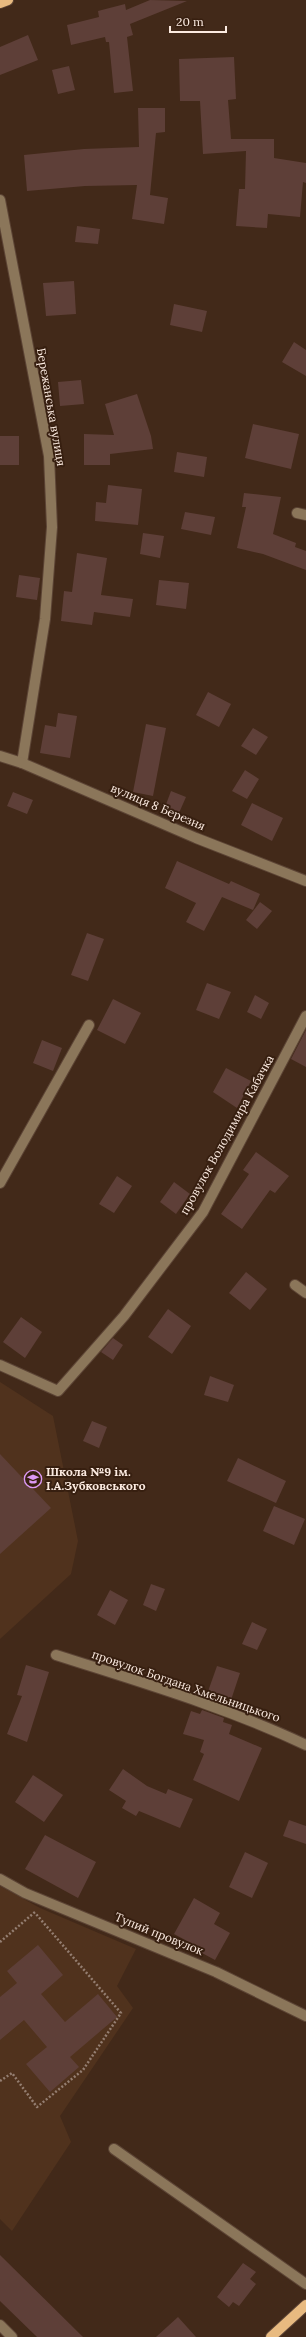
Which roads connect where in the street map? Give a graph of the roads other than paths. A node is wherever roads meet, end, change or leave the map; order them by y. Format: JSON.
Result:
{"nodes":[{"id":1,"x":8,"y":0,"type":"edge"},
{"id":2,"x":0,"y":3,"type":"edge"},
{"id":3,"x":0,"y":200,"type":"edge"},
{"id":4,"x":0,"y":756,"type":"edge"},
{"id":5,"x":22,"y":763,"type":"junction"},
{"id":6,"x":306,"y":882,"type":"edge"},
{"id":7,"x":306,"y":1016,"type":"edge"},
{"id":8,"x":89,"y":1025,"type":"dead end"},
{"id":9,"x":0,"y":1183,"type":"edge"},
{"id":10,"x":295,"y":1285,"type":"dead end"},
{"id":11,"x":306,"y":1293,"type":"edge"},
{"id":12,"x":0,"y":1365,"type":"edge"},
{"id":13,"x":56,"y":1655,"type":"dead end"},
{"id":14,"x":306,"y":1745,"type":"edge"},
{"id":15,"x":0,"y":1879,"type":"edge"},
{"id":16,"x":306,"y":2016,"type":"edge"},
{"id":17,"x":114,"y":2149,"type":"dead end"},
{"id":18,"x":306,"y":2284,"type":"edge"},
{"id":19,"x":306,"y":2305,"type":"edge"},
{"id":20,"x":0,"y":2325,"type":"edge"},
{"id":21,"x":12,"y":2337,"type":"edge"},
{"id":22,"x":271,"y":2337,"type":"edge"}],
"edges":[{"from":1,"to":2,"type":"main road"},
{"from":3,"to":5,"type":"street","name":"Бережанська вулиця"},
{"from":4,"to":5,"type":"street","name":"вулиця 8 Березня"},
{"from":5,"to":6,"type":"street","name":"вулиця 8 Березня"},
{"from":7,"to":12,"type":"street","name":"провулок Володимира Кабачка"},
{"from":8,"to":9,"type":"street"},
{"from":10,"to":11,"type":"street"},
{"from":13,"to":14,"type":"street","name":"провулок Богдана Хмельницького"},
{"from":15,"to":16,"type":"street","name":"Тупий провулок"},
{"from":17,"to":18,"type":"street"},
{"from":19,"to":22,"type":"main road"},
{"from":20,"to":21,"type":"street"}]}
